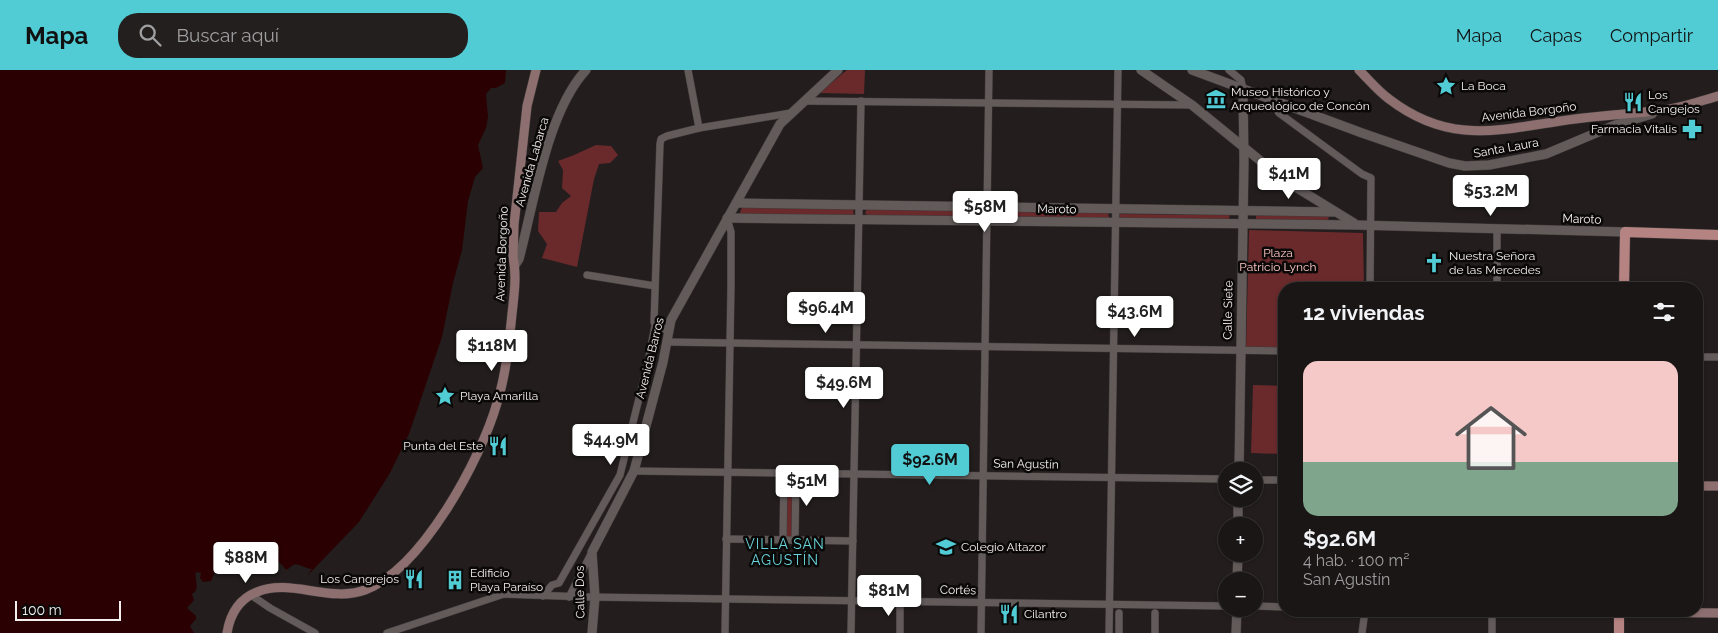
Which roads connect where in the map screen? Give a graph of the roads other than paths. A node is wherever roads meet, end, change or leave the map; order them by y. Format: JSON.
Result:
{"nodes":[{"id":1,"x":536,"y":70,"type":"edge"},
{"id":2,"x":586,"y":70,"type":"edge"},
{"id":3,"x":688,"y":70,"type":"edge"},
{"id":4,"x":838,"y":70,"type":"edge"},
{"id":5,"x":989,"y":70,"type":"edge"},
{"id":6,"x":1118,"y":70,"type":"edge"},
{"id":7,"x":1140,"y":70,"type":"edge"},
{"id":8,"x":1192,"y":70,"type":"edge"},
{"id":9,"x":1229,"y":70,"type":"edge"},
{"id":10,"x":1359,"y":70,"type":"edge"},
{"id":11,"x":1243,"y":89,"type":"junction"},
{"id":12,"x":1718,"y":96,"type":"edge"},
{"id":13,"x":1268,"y":97,"type":"junction"},
{"id":14,"x":805,"y":101,"type":"junction"},
{"id":15,"x":860,"y":101,"type":"junction"},
{"id":16,"x":989,"y":103,"type":"junction"},
{"id":17,"x":1118,"y":104,"type":"junction"},
{"id":18,"x":1192,"y":105,"type":"junction"},
{"id":19,"x":1663,"y":110,"type":"junction"},
{"id":20,"x":791,"y":113,"type":"junction"},
{"id":21,"x":699,"y":128,"type":"junction"},
{"id":22,"x":1244,"y":148,"type":"junction"},
{"id":23,"x":736,"y":203,"type":"junction"},
{"id":24,"x":859,"y":206,"type":"junction"},
{"id":25,"x":987,"y":208,"type":"junction"},
{"id":26,"x":1116,"y":210,"type":"junction"},
{"id":27,"x":1244,"y":211,"type":"junction"},
{"id":28,"x":1334,"y":212,"type":"junction"},
{"id":29,"x":727,"y":218,"type":"junction"},
{"id":30,"x":859,"y":219,"type":"junction"},
{"id":31,"x":987,"y":221,"type":"junction"},
{"id":32,"x":1116,"y":222,"type":"junction"},
{"id":33,"x":1242,"y":224,"type":"junction"},
{"id":34,"x":1356,"y":225,"type":"junction"},
{"id":35,"x":1370,"y":225,"type":"junction"},
{"id":36,"x":1498,"y":229,"type":"junction"},
{"id":37,"x":1625,"y":232,"type":"junction"},
{"id":38,"x":1718,"y":235,"type":"edge"},
{"id":39,"x":515,"y":266,"type":"junction"},
{"id":40,"x":588,"y":275,"type":"dead end"},
{"id":41,"x":1370,"y":282,"type":"edge"},
{"id":42,"x":1497,"y":282,"type":"edge"},
{"id":43,"x":1624,"y":282,"type":"edge"},
{"id":44,"x":655,"y":286,"type":"junction"},
{"id":45,"x":655,"y":326,"type":"junction"},
{"id":46,"x":668,"y":330,"type":"junction"},
{"id":47,"x":667,"y":342,"type":"junction"},
{"id":48,"x":730,"y":343,"type":"junction"},
{"id":49,"x":857,"y":345,"type":"junction"},
{"id":50,"x":985,"y":347,"type":"junction"},
{"id":51,"x":1114,"y":349,"type":"junction"},
{"id":52,"x":1240,"y":350,"type":"junction"},
{"id":53,"x":1278,"y":351,"type":"edge"},
{"id":54,"x":1703,"y":357,"type":"edge"},
{"id":55,"x":1718,"y":357,"type":"edge"},
{"id":56,"x":1239,"y":462,"type":"edge"},
{"id":57,"x":634,"y":471,"type":"junction"},
{"id":58,"x":727,"y":472,"type":"junction"},
{"id":59,"x":784,"y":473,"type":"junction"},
{"id":60,"x":796,"y":474,"type":"junction"},
{"id":61,"x":854,"y":474,"type":"junction"},
{"id":62,"x":984,"y":476,"type":"junction"},
{"id":63,"x":1112,"y":478,"type":"junction"},
{"id":64,"x":1218,"y":480,"type":"edge"},
{"id":65,"x":1263,"y":480,"type":"edge"},
{"id":66,"x":1278,"y":480,"type":"edge"},
{"id":67,"x":1703,"y":486,"type":"edge"},
{"id":68,"x":1718,"y":486,"type":"edge"},
{"id":69,"x":726,"y":539,"type":"junction"},
{"id":70,"x":783,"y":540,"type":"junction"},
{"id":71,"x":795,"y":540,"type":"junction"},
{"id":72,"x":853,"y":541,"type":"junction"},
{"id":73,"x":592,"y":552,"type":"junction"},
{"id":74,"x":251,"y":594,"type":"junction"},
{"id":75,"x":543,"y":596,"type":"junction"},
{"id":76,"x":569,"y":597,"type":"junction"},
{"id":77,"x":595,"y":597,"type":"junction"},
{"id":78,"x":726,"y":599,"type":"junction"},
{"id":79,"x":852,"y":601,"type":"junction"},
{"id":80,"x":900,"y":601,"type":"junction"},
{"id":81,"x":982,"y":602,"type":"junction"},
{"id":82,"x":1109,"y":604,"type":"junction"},
{"id":83,"x":1218,"y":606,"type":"edge"},
{"id":84,"x":1263,"y":606,"type":"edge"},
{"id":85,"x":1278,"y":607,"type":"edge"},
{"id":86,"x":1119,"y":613,"type":"dead end"},
{"id":87,"x":1155,"y":613,"type":"dead end"},
{"id":88,"x":1703,"y":613,"type":"edge"},
{"id":89,"x":1718,"y":613,"type":"edge"},
{"id":90,"x":1237,"y":617,"type":"edge"},
{"id":91,"x":1363,"y":617,"type":"edge"},
{"id":92,"x":1492,"y":617,"type":"edge"},
{"id":93,"x":1619,"y":617,"type":"edge"},
{"id":94,"x":1362,"y":632,"type":"edge"},
{"id":95,"x":227,"y":633,"type":"edge"},
{"id":96,"x":315,"y":633,"type":"edge"},
{"id":97,"x":386,"y":633,"type":"edge"},
{"id":98,"x":592,"y":633,"type":"edge"},
{"id":99,"x":725,"y":633,"type":"edge"},
{"id":100,"x":851,"y":633,"type":"edge"},
{"id":101,"x":900,"y":633,"type":"edge"},
{"id":102,"x":981,"y":633,"type":"edge"},
{"id":103,"x":1109,"y":633,"type":"edge"},
{"id":104,"x":1119,"y":633,"type":"edge"},
{"id":105,"x":1155,"y":633,"type":"edge"},
{"id":106,"x":1236,"y":633,"type":"edge"},
{"id":107,"x":1492,"y":633,"type":"edge"},
{"id":108,"x":1619,"y":633,"type":"edge"}],
"edges":[{"from":1,"to":39,"type":"main road","name":"Avenida Borgoño"},
{"from":2,"to":39,"type":"street","name":"Avenida Labarca"},
{"from":3,"to":21,"type":"street"},
{"from":4,"to":14,"type":"street","name":"Avenida Barros"},
{"from":5,"to":16,"type":"street"},
{"from":6,"to":17,"type":"street"},
{"from":7,"to":18,"type":"street"},
{"from":8,"to":11,"type":"street","name":"Santa Laura"},
{"from":9,"to":11,"type":"street"},
{"from":10,"to":19,"type":"main road","name":"Avenida Borgoño"},
{"from":11,"to":13,"type":"street","name":"Santa Laura"},
{"from":11,"to":22,"type":"street","name":"Calle Siete"},
{"from":12,"to":19,"type":"main road","name":"Avenida Borgoño"},
{"from":13,"to":19,"type":"street","name":"Santa Laura"},
{"from":13,"to":35,"type":"street"},
{"from":14,"to":15,"type":"street"},
{"from":14,"to":20,"type":"street","name":"Avenida Barros"},
{"from":15,"to":16,"type":"street"},
{"from":15,"to":24,"type":"street"},
{"from":16,"to":17,"type":"street"},
{"from":16,"to":25,"type":"street"},
{"from":17,"to":18,"type":"street"},
{"from":17,"to":26,"type":"street"},
{"from":18,"to":22,"type":"street"},
{"from":20,"to":21,"type":"street"},
{"from":20,"to":23,"type":"street","name":"Avenida Barros"},
{"from":21,"to":44,"type":"street","name":"Avenida Barros"},
{"from":22,"to":27,"type":"street","name":"Calle Siete"},
{"from":22,"to":28,"type":"street"},
{"from":23,"to":24,"type":"street","name":"Maroto"},
{"from":23,"to":29,"type":"street","name":"Avenida Barros"},
{"from":24,"to":25,"type":"street","name":"Maroto"},
{"from":24,"to":30,"type":"street"},
{"from":25,"to":26,"type":"street","name":"Maroto"},
{"from":25,"to":31,"type":"street"},
{"from":26,"to":27,"type":"street","name":"Maroto"},
{"from":26,"to":32,"type":"street"},
{"from":27,"to":28,"type":"street","name":"Maroto"},
{"from":27,"to":33,"type":"street","name":"Calle Siete"},
{"from":28,"to":34,"type":"street","name":"Maroto"},
{"from":29,"to":30,"type":"street","name":"Maroto"},
{"from":29,"to":46,"type":"street","name":"Avenida Barros"},
{"from":29,"to":48,"type":"street"},
{"from":30,"to":31,"type":"street","name":"Maroto"},
{"from":30,"to":49,"type":"street"},
{"from":31,"to":32,"type":"street","name":"Maroto"},
{"from":31,"to":50,"type":"street"},
{"from":32,"to":33,"type":"street","name":"Maroto"},
{"from":32,"to":51,"type":"street"},
{"from":33,"to":34,"type":"street","name":"Maroto"},
{"from":33,"to":52,"type":"street","name":"Calle Siete"},
{"from":34,"to":35,"type":"street","name":"Maroto"},
{"from":35,"to":36,"type":"street","name":"Maroto"},
{"from":35,"to":41,"type":"street"},
{"from":36,"to":37,"type":"street","name":"Maroto"},
{"from":36,"to":42,"type":"street"},
{"from":37,"to":38,"type":"main road","name":"Maroto"},
{"from":37,"to":43,"type":"main road"},
{"from":39,"to":74,"type":"main road","name":"Avenida Borgoño"},
{"from":40,"to":44,"type":"street"},
{"from":44,"to":45,"type":"street","name":"Avenida Barros"},
{"from":45,"to":46,"type":"street"},
{"from":45,"to":75,"type":"street","name":"Avenida Barros"},
{"from":46,"to":47,"type":"street","name":"Avenida Barros"},
{"from":47,"to":48,"type":"street"},
{"from":47,"to":57,"type":"street","name":"Avenida Barros"},
{"from":48,"to":49,"type":"street"},
{"from":48,"to":58,"type":"street"},
{"from":49,"to":50,"type":"street"},
{"from":49,"to":61,"type":"street"},
{"from":50,"to":51,"type":"street"},
{"from":50,"to":62,"type":"street"},
{"from":51,"to":52,"type":"street"},
{"from":51,"to":63,"type":"street"},
{"from":52,"to":53,"type":"street"},
{"from":52,"to":56,"type":"street","name":"Calle Siete"},
{"from":54,"to":55,"type":"street"},
{"from":57,"to":58,"type":"street","name":"San Agustín"},
{"from":57,"to":73,"type":"street","name":"Avenida Barros"},
{"from":58,"to":59,"type":"street","name":"San Agustín"},
{"from":58,"to":69,"type":"street"},
{"from":59,"to":60,"type":"street","name":"San Agustín"},
{"from":59,"to":70,"type":"street"},
{"from":60,"to":61,"type":"street","name":"San Agustín"},
{"from":60,"to":71,"type":"street"},
{"from":61,"to":62,"type":"street","name":"San Agustín"},
{"from":61,"to":72,"type":"street"},
{"from":62,"to":63,"type":"street","name":"San Agustín"},
{"from":62,"to":81,"type":"street"},
{"from":63,"to":64,"type":"street","name":"San Agustín"},
{"from":63,"to":82,"type":"street"},
{"from":65,"to":66,"type":"street"},
{"from":67,"to":68,"type":"main road"},
{"from":69,"to":70,"type":"street"},
{"from":69,"to":78,"type":"street"},
{"from":70,"to":71,"type":"street"},
{"from":71,"to":72,"type":"street"},
{"from":72,"to":79,"type":"street"},
{"from":73,"to":76,"type":"street","name":"Avenida Barros"},
{"from":73,"to":77,"type":"street","name":"Calle Dos"},
{"from":74,"to":95,"type":"main road"},
{"from":74,"to":96,"type":"street"},
{"from":75,"to":76,"type":"street","name":"Cortés"},
{"from":75,"to":97,"type":"street","name":"Cortés"},
{"from":76,"to":77,"type":"street","name":"Cortés"},
{"from":77,"to":78,"type":"street","name":"Cortés"},
{"from":77,"to":98,"type":"street","name":"Calle Dos"},
{"from":78,"to":79,"type":"street","name":"Cortés"},
{"from":78,"to":99,"type":"street"},
{"from":79,"to":80,"type":"street","name":"Cortés"},
{"from":79,"to":100,"type":"street"},
{"from":80,"to":81,"type":"street","name":"Cortés"},
{"from":80,"to":101,"type":"street"},
{"from":81,"to":82,"type":"street","name":"Cortés"},
{"from":81,"to":102,"type":"street"},
{"from":82,"to":83,"type":"street","name":"Cortés"},
{"from":82,"to":103,"type":"street"},
{"from":84,"to":85,"type":"street"},
{"from":86,"to":104,"type":"street"},
{"from":87,"to":105,"type":"street"},
{"from":88,"to":89,"type":"main road"},
{"from":90,"to":106,"type":"street"},
{"from":91,"to":94,"type":"street"},
{"from":92,"to":107,"type":"street"},
{"from":93,"to":108,"type":"main road"}]}
